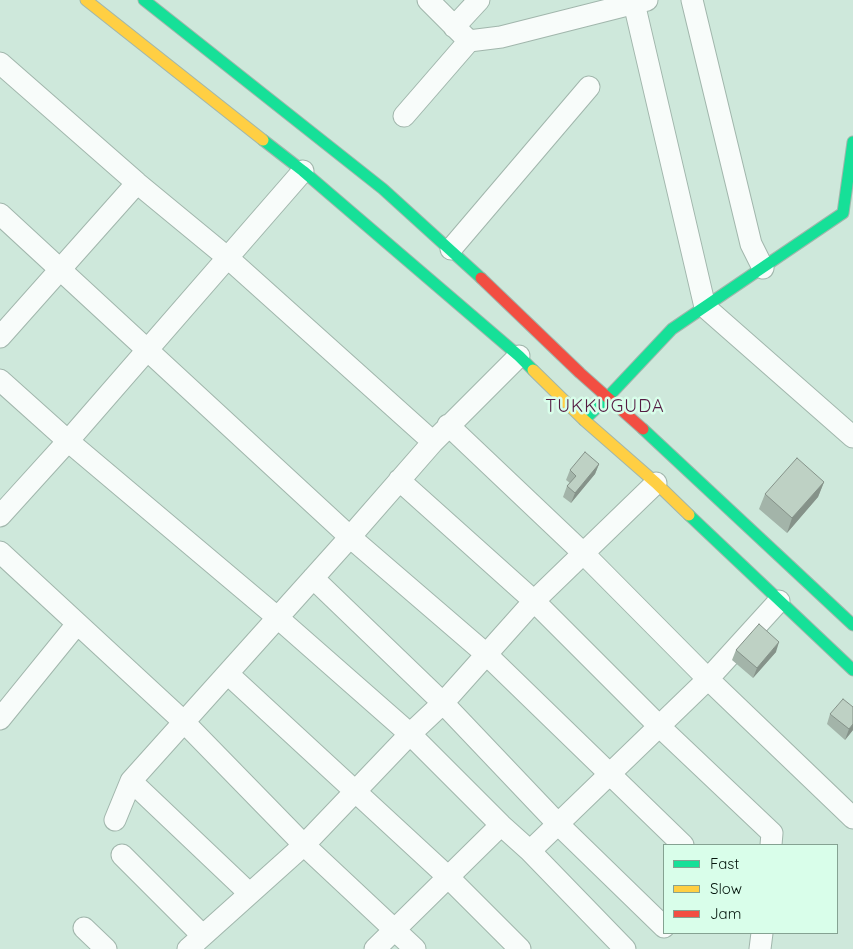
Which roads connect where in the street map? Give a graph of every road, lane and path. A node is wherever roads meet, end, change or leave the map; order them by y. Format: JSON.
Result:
{"nodes":[{"id":1,"x":86,"y":0,"type":"edge"},
{"id":2,"x":428,"y":0,"type":"edge"},
{"id":3,"x":479,"y":0,"type":"edge"},
{"id":4,"x":692,"y":0,"type":"edge"},
{"id":5,"x":640,"y":1,"type":"edge"},
{"id":6,"x":150,"y":2,"type":"edge"},
{"id":7,"x":461,"y":34,"type":"junction"},
{"id":8,"x":0,"y":63,"type":"edge"},
{"id":9,"x":589,"y":87,"type":"dead end"},
{"id":10,"x":404,"y":116,"type":"dead end"},
{"id":11,"x":853,"y":142,"type":"edge"},
{"id":12,"x":303,"y":171,"type":"junction"},
{"id":13,"x":137,"y":183,"type":"junction"},
{"id":14,"x":848,"y":213,"type":"edge"},
{"id":15,"x":0,"y":214,"type":"edge"},
{"id":16,"x":451,"y":249,"type":"junction"},
{"id":17,"x":228,"y":258,"type":"junction"},
{"id":18,"x":60,"y":268,"type":"junction"},
{"id":19,"x":762,"y":268,"type":"junction"},
{"id":20,"x":705,"y":307,"type":"junction"},
{"id":21,"x":0,"y":337,"type":"edge"},
{"id":22,"x":148,"y":349,"type":"junction"},
{"id":23,"x":519,"y":356,"type":"junction"},
{"id":24,"x":0,"y":380,"type":"edge"},
{"id":25,"x":608,"y":397,"type":"junction"},
{"id":26,"x":584,"y":420,"type":"junction"},
{"id":27,"x":448,"y":425,"type":"junction"},
{"id":28,"x":853,"y":437,"type":"edge"},
{"id":29,"x":68,"y":441,"type":"junction"},
{"id":30,"x":433,"y":442,"type":"junction"},
{"id":31,"x":400,"y":480,"type":"junction"},
{"id":32,"x":656,"y":483,"type":"junction"},
{"id":33,"x":0,"y":516,"type":"edge"},
{"id":34,"x":350,"y":537,"type":"junction"},
{"id":35,"x":0,"y":552,"type":"edge"},
{"id":36,"x":583,"y":553,"type":"junction"},
{"id":37,"x":313,"y":578,"type":"junction"},
{"id":38,"x":534,"y":601,"type":"junction"},
{"id":39,"x":779,"y":601,"type":"junction"},
{"id":40,"x":278,"y":618,"type":"junction"},
{"id":41,"x":77,"y":624,"type":"junction"},
{"id":42,"x":853,"y":625,"type":"edge"},
{"id":43,"x":486,"y":654,"type":"junction"},
{"id":44,"x":853,"y":670,"type":"edge"},
{"id":45,"x":228,"y":674,"type":"junction"},
{"id":46,"x":708,"y":679,"type":"junction"},
{"id":47,"x":443,"y":703,"type":"junction"},
{"id":48,"x":0,"y":719,"type":"edge"},
{"id":49,"x":184,"y":722,"type":"junction"},
{"id":50,"x":659,"y":726,"type":"junction"},
{"id":51,"x":410,"y":734,"type":"junction"},
{"id":52,"x":610,"y":773,"type":"junction"},
{"id":53,"x":131,"y":781,"type":"junction"},
{"id":54,"x":355,"y":792,"type":"junction"},
{"id":55,"x":853,"y":818,"type":"edge"},
{"id":56,"x":115,"y":820,"type":"dead end"},
{"id":57,"x":501,"y":824,"type":"junction"},
{"id":58,"x":558,"y":824,"type":"junction"},
{"id":59,"x":682,"y":844,"type":"edge"},
{"id":60,"x":771,"y":844,"type":"edge"},
{"id":61,"x":304,"y":845,"type":"junction"},
{"id":62,"x":530,"y":851,"type":"junction"},
{"id":63,"x":122,"y":855,"type":"dead end"},
{"id":64,"x":447,"y":876,"type":"junction"},
{"id":65,"x":249,"y":893,"type":"junction"},
{"id":66,"x":663,"y":925,"type":"edge"},
{"id":67,"x":84,"y":928,"type":"dead end"},
{"id":68,"x":396,"y":930,"type":"junction"},
{"id":69,"x":762,"y":934,"type":"edge"},
{"id":70,"x":195,"y":942,"type":"edge"},
{"id":71,"x":106,"y":949,"type":"edge"},
{"id":72,"x":375,"y":949,"type":"edge"},
{"id":73,"x":415,"y":949,"type":"edge"},
{"id":74,"x":520,"y":949,"type":"edge"},
{"id":75,"x":625,"y":949,"type":"edge"},
{"id":76,"x":760,"y":949,"type":"edge"}],
"edges":[{"from":1,"to":12,"type":"main road"},
{"from":2,"to":7,"type":"street"},
{"from":3,"to":7,"type":"street"},
{"from":4,"to":19,"type":"street"},
{"from":5,"to":7,"type":"street"},
{"from":5,"to":20,"type":"street"},
{"from":6,"to":16,"type":"main road"},
{"from":7,"to":10,"type":"street"},
{"from":8,"to":13,"type":"street"},
{"from":9,"to":16,"type":"street"},
{"from":11,"to":14,"type":"main road"},
{"from":12,"to":17,"type":"street"},
{"from":12,"to":23,"type":"main road"},
{"from":13,"to":17,"type":"street"},
{"from":13,"to":18,"type":"street"},
{"from":14,"to":19,"type":"main road"},
{"from":15,"to":18,"type":"street"},
{"from":16,"to":25,"type":"main road"},
{"from":17,"to":22,"type":"street"},
{"from":17,"to":30,"type":"street"},
{"from":18,"to":21,"type":"street"},
{"from":18,"to":22,"type":"street"},
{"from":19,"to":20,"type":"main road"},
{"from":20,"to":25,"type":"main road"},
{"from":20,"to":28,"type":"street"},
{"from":22,"to":29,"type":"street"},
{"from":22,"to":34,"type":"street"},
{"from":23,"to":26,"type":"main road"},
{"from":23,"to":27,"type":"street"},
{"from":24,"to":29,"type":"street"},
{"from":25,"to":26,"type":"main road"},
{"from":25,"to":42,"type":"main road"},
{"from":26,"to":32,"type":"main road"},
{"from":27,"to":30,"type":"street"},
{"from":27,"to":36,"type":"street"},
{"from":29,"to":33,"type":"street"},
{"from":29,"to":40,"type":"street"},
{"from":30,"to":31,"type":"street"},
{"from":31,"to":34,"type":"street"},
{"from":31,"to":38,"type":"street"},
{"from":32,"to":36,"type":"street"},
{"from":32,"to":39,"type":"main road"},
{"from":34,"to":37,"type":"street"},
{"from":34,"to":43,"type":"street"},
{"from":35,"to":41,"type":"street"},
{"from":36,"to":38,"type":"street"},
{"from":36,"to":46,"type":"street"},
{"from":37,"to":40,"type":"street"},
{"from":37,"to":47,"type":"street"},
{"from":38,"to":43,"type":"street"},
{"from":38,"to":50,"type":"street"},
{"from":39,"to":44,"type":"main road"},
{"from":39,"to":46,"type":"street"},
{"from":40,"to":45,"type":"street"},
{"from":40,"to":51,"type":"street"},
{"from":41,"to":48,"type":"street"},
{"from":41,"to":49,"type":"street"},
{"from":43,"to":47,"type":"street"},
{"from":43,"to":52,"type":"street"},
{"from":45,"to":49,"type":"street"},
{"from":45,"to":54,"type":"street"},
{"from":46,"to":50,"type":"street"},
{"from":46,"to":55,"type":"street"},
{"from":47,"to":51,"type":"street"},
{"from":47,"to":58,"type":"street"},
{"from":49,"to":53,"type":"street"},
{"from":49,"to":61,"type":"street"},
{"from":50,"to":52,"type":"street"},
{"from":50,"to":60,"type":"street"},
{"from":51,"to":54,"type":"street"},
{"from":51,"to":57,"type":"street"},
{"from":52,"to":58,"type":"street"},
{"from":52,"to":59,"type":"street"},
{"from":53,"to":56,"type":"street"},
{"from":53,"to":65,"type":"street"},
{"from":54,"to":61,"type":"street"},
{"from":54,"to":64,"type":"street"},
{"from":57,"to":62,"type":"street"},
{"from":57,"to":64,"type":"street"},
{"from":58,"to":62,"type":"street"},
{"from":58,"to":66,"type":"street"},
{"from":61,"to":65,"type":"street"},
{"from":61,"to":68,"type":"street"},
{"from":62,"to":75,"type":"street"},
{"from":63,"to":70,"type":"street"},
{"from":64,"to":68,"type":"street"},
{"from":64,"to":74,"type":"street"},
{"from":65,"to":70,"type":"street"},
{"from":67,"to":71,"type":"street"},
{"from":68,"to":72,"type":"street"},
{"from":68,"to":73,"type":"street"},
{"from":69,"to":76,"type":"street"}]}
